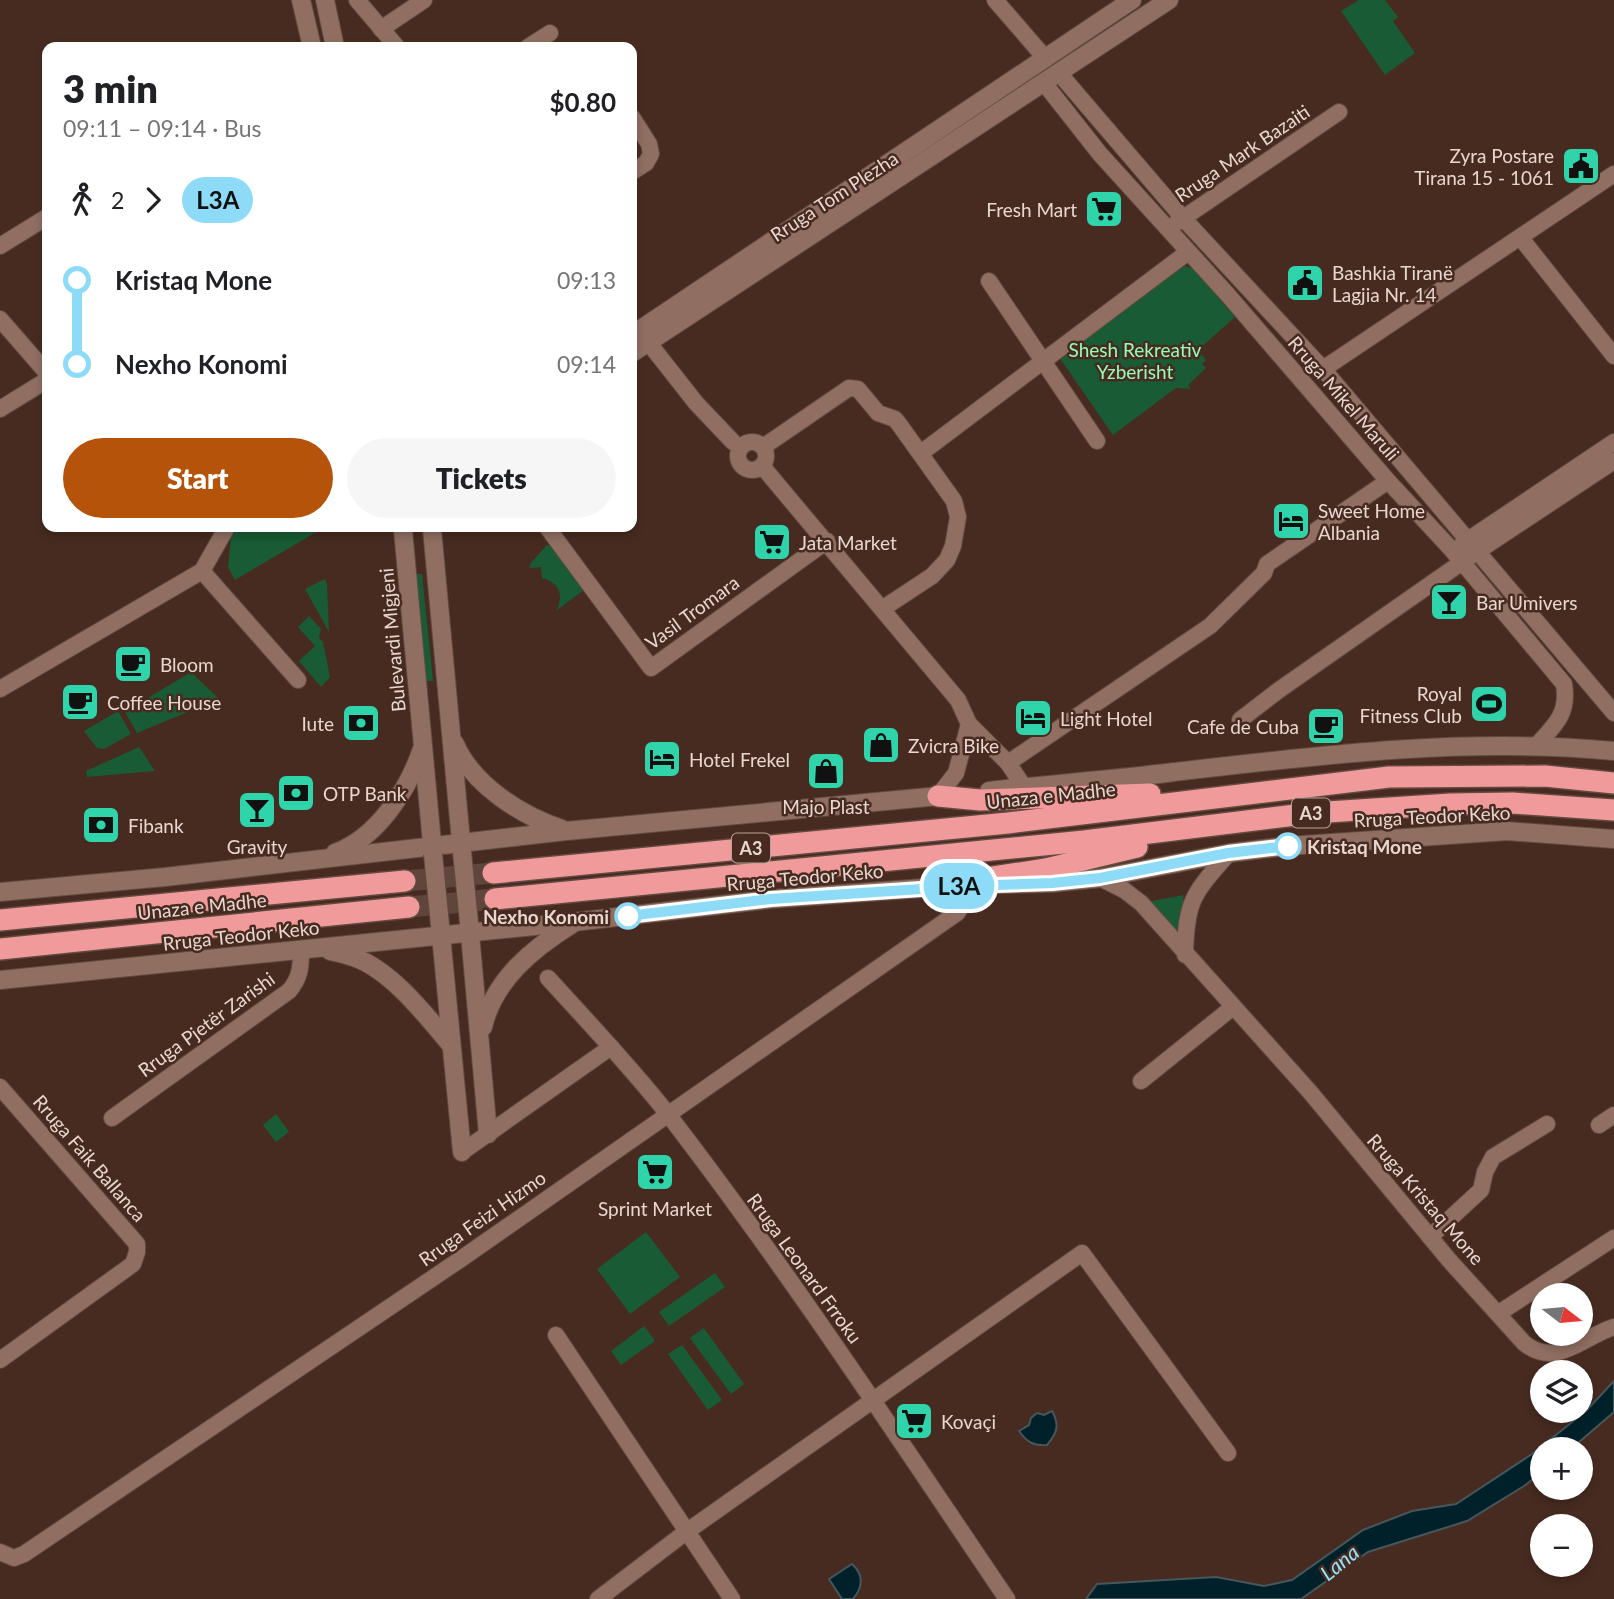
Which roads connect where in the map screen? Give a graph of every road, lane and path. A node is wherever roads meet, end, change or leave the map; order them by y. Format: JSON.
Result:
{"nodes":[{"id":1,"x":301,"y":0,"type":"edge"},
{"id":2,"x":325,"y":0,"type":"edge"},
{"id":3,"x":357,"y":0,"type":"edge"},
{"id":4,"x":424,"y":0,"type":"edge"},
{"id":5,"x":995,"y":0,"type":"edge"},
{"id":6,"x":1132,"y":0,"type":"edge"},
{"id":7,"x":1169,"y":0,"type":"edge"},
{"id":8,"x":381,"y":29,"type":"junction"},
{"id":9,"x":550,"y":33,"type":"dead end"},
{"id":10,"x":311,"y":42,"type":"edge"},
{"id":11,"x":334,"y":42,"type":"edge"},
{"id":12,"x":393,"y":42,"type":"edge"},
{"id":13,"x":536,"y":42,"type":"edge"},
{"id":14,"x":1039,"y":64,"type":"junction"},
{"id":15,"x":1052,"y":78,"type":"junction"},
{"id":16,"x":1339,"y":112,"type":"dead end"},
{"id":17,"x":637,"y":125,"type":"edge"},
{"id":18,"x":637,"y":169,"type":"edge"},
{"id":19,"x":1614,"y":174,"type":"edge"},
{"id":20,"x":1183,"y":218,"type":"junction"},
{"id":21,"x":42,"y":220,"type":"edge"},
{"id":22,"x":1168,"y":229,"type":"junction"},
{"id":23,"x":1520,"y":237,"type":"junction"},
{"id":24,"x":0,"y":246,"type":"edge"},
{"id":25,"x":1188,"y":252,"type":"junction"},
{"id":26,"x":989,"y":281,"type":"dead end"},
{"id":27,"x":0,"y":319,"type":"edge"},
{"id":28,"x":638,"y":331,"type":"edge"},
{"id":29,"x":1614,"y":356,"type":"edge"},
{"id":30,"x":42,"y":361,"type":"edge"},
{"id":31,"x":1044,"y":361,"type":"junction"},
{"id":32,"x":1322,"y":369,"type":"junction"},
{"id":33,"x":42,"y":383,"type":"edge"},
{"id":34,"x":0,"y":409,"type":"edge"},
{"id":35,"x":1097,"y":441,"type":"dead end"},
{"id":36,"x":733,"y":442,"type":"dead end"},
{"id":37,"x":1614,"y":442,"type":"edge"},
{"id":38,"x":763,"y":447,"type":"junction"},
{"id":39,"x":921,"y":453,"type":"junction"},
{"id":40,"x":1614,"y":461,"type":"edge"},
{"id":41,"x":762,"y":466,"type":"junction"},
{"id":42,"x":1388,"y":481,"type":"junction"},
{"id":43,"x":224,"y":532,"type":"edge"},
{"id":44,"x":399,"y":532,"type":"edge"},
{"id":45,"x":434,"y":532,"type":"edge"},
{"id":46,"x":551,"y":532,"type":"edge"},
{"id":47,"x":827,"y":541,"type":"junction"},
{"id":48,"x":1473,"y":545,"type":"junction"},
{"id":49,"x":1457,"y":556,"type":"junction"},
{"id":50,"x":202,"y":571,"type":"junction"},
{"id":51,"x":882,"y":609,"type":"junction"},
{"id":52,"x":298,"y":680,"type":"dead end"},
{"id":53,"x":0,"y":689,"type":"edge"},
{"id":54,"x":1614,"y":713,"type":"edge"},
{"id":55,"x":1240,"y":720,"type":"dead end"},
{"id":56,"x":969,"y":724,"type":"junction"},
{"id":57,"x":451,"y":730,"type":"junction"},
{"id":58,"x":423,"y":746,"type":"junction"},
{"id":59,"x":1535,"y":747,"type":"junction"},
{"id":60,"x":1614,"y":751,"type":"edge"},
{"id":61,"x":1008,"y":762,"type":"junction"},
{"id":62,"x":1614,"y":783,"type":"edge"},
{"id":63,"x":1024,"y":787,"type":"junction"},
{"id":64,"x":1270,"y":792,"type":"junction"},
{"id":65,"x":938,"y":796,"type":"junction"},
{"id":66,"x":1614,"y":810,"type":"edge"},
{"id":67,"x":1271,"y":816,"type":"junction"},
{"id":68,"x":566,"y":831,"type":"junction"},
{"id":69,"x":1614,"y":839,"type":"edge"},
{"id":70,"x":462,"y":848,"type":"junction"},
{"id":71,"x":433,"y":850,"type":"junction"},
{"id":72,"x":1228,"y":853,"type":"junction"},
{"id":73,"x":317,"y":860,"type":"junction"},
{"id":74,"x":493,"y":873,"type":"tunnel mouth"},
{"id":75,"x":1100,"y":878,"type":"junction"},
{"id":76,"x":405,"y":881,"type":"tunnel mouth"},
{"id":77,"x":966,"y":886,"type":"junction"},
{"id":78,"x":0,"y":892,"type":"edge"},
{"id":79,"x":495,"y":899,"type":"tunnel mouth"},
{"id":80,"x":409,"y":907,"type":"tunnel mouth"},
{"id":81,"x":0,"y":920,"type":"edge"},
{"id":82,"x":574,"y":922,"type":"junction"},
{"id":83,"x":469,"y":928,"type":"junction"},
{"id":84,"x":441,"y":931,"type":"junction"},
{"id":85,"x":319,"y":948,"type":"junction"},
{"id":86,"x":0,"y":949,"type":"edge"},
{"id":87,"x":301,"y":950,"type":"junction"},
{"id":88,"x":1185,"y":955,"type":"junction"},
{"id":89,"x":548,"y":978,"type":"dead end"},
{"id":90,"x":0,"y":980,"type":"edge"},
{"id":91,"x":1233,"y":1007,"type":"junction"},
{"id":92,"x":480,"y":1041,"type":"junction"},
{"id":93,"x":452,"y":1045,"type":"junction"},
{"id":94,"x":611,"y":1047,"type":"junction"},
{"id":95,"x":1140,"y":1081,"type":"dead end"},
{"id":96,"x":0,"y":1087,"type":"edge"},
{"id":97,"x":667,"y":1113,"type":"junction"},
{"id":98,"x":1614,"y":1115,"type":"edge"},
{"id":99,"x":112,"y":1118,"type":"dead end"},
{"id":100,"x":1547,"y":1124,"type":"dead end"},
{"id":101,"x":1599,"y":1125,"type":"dead end"},
{"id":102,"x":488,"y":1134,"type":"junction"},
{"id":103,"x":462,"y":1152,"type":"joint"},
{"id":104,"x":1430,"y":1237,"type":"junction"},
{"id":105,"x":1614,"y":1238,"type":"edge"},
{"id":106,"x":1499,"y":1313,"type":"junction"},
{"id":107,"x":1614,"y":1327,"type":"edge"},
{"id":108,"x":556,"y":1335,"type":"dead end"},
{"id":109,"x":0,"y":1360,"type":"edge"},
{"id":110,"x":872,"y":1400,"type":"junction"},
{"id":111,"x":1228,"y":1453,"type":"dead end"},
{"id":112,"x":686,"y":1532,"type":"junction"},
{"id":113,"x":0,"y":1552,"type":"edge"},
{"id":114,"x":598,"y":1599,"type":"edge"},
{"id":115,"x":732,"y":1599,"type":"edge"},
{"id":116,"x":1007,"y":1599,"type":"edge"}],
"edges":[{"from":1,"to":10,"type":"main road"},
{"from":2,"to":11,"type":"main road"},
{"from":3,"to":8,"type":"street"},
{"from":4,"to":8,"type":"street"},
{"from":5,"to":14,"type":"street"},
{"from":6,"to":14,"type":"main road","name":"Rruga Tom Plezha"},
{"from":7,"to":15,"type":"main road","name":"Rruga Tom Plezha"},
{"from":8,"to":12,"type":"street"},
{"from":9,"to":13,"type":"street"},
{"from":14,"to":15,"type":"main road"},
{"from":14,"to":28,"type":"main road","name":"Rruga Tom Plezha"},
{"from":15,"to":20,"type":"street","name":"Rruga Mikel Maruli"},
{"from":15,"to":22,"type":"street","name":"Rruga Mikel Maruli"},
{"from":15,"to":28,"type":"main road","name":"Rruga Tom Plezha"},
{"from":16,"to":20,"type":"street","name":"Rruga Mark Bazaiti"},
{"from":17,"to":18,"type":"street"},
{"from":19,"to":23,"type":"street","name":"Rruga Mikel Maruli"},
{"from":20,"to":22,"type":"street","name":"Rruga Mark Bazaiti"},
{"from":20,"to":32,"type":"street","name":"Rruga Mikel Maruli"},
{"from":21,"to":24,"type":"street"},
{"from":22,"to":25,"type":"street","name":"Rruga Mikel Maruli"},
{"from":23,"to":29,"type":"street"},
{"from":23,"to":32,"type":"street","name":"Rruga Mikel Maruli"},
{"from":25,"to":31,"type":"street"},
{"from":25,"to":42,"type":"street","name":"Rruga Mikel Maruli"},
{"from":26,"to":31,"type":"street"},
{"from":27,"to":30,"type":"street"},
{"from":28,"to":36,"type":"street"},
{"from":31,"to":35,"type":"street"},
{"from":31,"to":39,"type":"street"},
{"from":32,"to":48,"type":"street","name":"Rruga Mikel Maruli"},
{"from":33,"to":34,"type":"street"},
{"from":37,"to":48,"type":"street"},
{"from":38,"to":39,"type":"street"},
{"from":38,"to":41,"type":"street"},
{"from":38,"to":41,"type":"street"},
{"from":39,"to":51,"type":"street"},
{"from":40,"to":48,"type":"street"},
{"from":41,"to":47,"type":"street"},
{"from":42,"to":49,"type":"street","name":"Rruga Mikel Maruli"},
{"from":42,"to":61,"type":"street"},
{"from":43,"to":50,"type":"street"},
{"from":44,"to":58,"type":"main road","name":"Bulevardi Migjeni"},
{"from":45,"to":57,"type":"main road","name":"Bulevardi Migjeni"},
{"from":46,"to":47,"type":"street","name":"Vasil Tromara"},
{"from":47,"to":51,"type":"street"},
{"from":48,"to":49,"type":"street"},
{"from":48,"to":54,"type":"street","name":"Rruga Mikel Maruli"},
{"from":49,"to":55,"type":"street"},
{"from":49,"to":59,"type":"street","name":"Rruga Mikel Maruli"},
{"from":50,"to":52,"type":"street"},
{"from":50,"to":53,"type":"street"},
{"from":51,"to":56,"type":"street"},
{"from":56,"to":61,"type":"street"},
{"from":56,"to":65,"type":"street"},
{"from":57,"to":68,"type":"main road"},
{"from":57,"to":70,"type":"main road","name":"Bulevardi Migjeni"},
{"from":58,"to":71,"type":"main road","name":"Bulevardi Migjeni"},
{"from":58,"to":73,"type":"main road"},
{"from":59,"to":60,"type":"main road"},
{"from":59,"to":63,"type":"main road"},
{"from":61,"to":63,"type":"street"},
{"from":62,"to":64,"type":"highway","name":"Unaza e Madhe","number":"A3"},
{"from":63,"to":65,"type":"main road"},
{"from":64,"to":65,"type":"highway"},
{"from":64,"to":74,"type":"highway","name":"Unaza e Madhe","number":"A3"},
{"from":65,"to":68,"type":"main road"},
{"from":66,"to":67,"type":"highway","number":"A3"},
{"from":67,"to":77,"type":"highway"},
{"from":67,"to":79,"type":"highway","number":"A3"},
{"from":68,"to":70,"type":"main road"},
{"from":69,"to":72,"type":"main road","name":"Rruga Teodor Keko"},
{"from":70,"to":71,"type":"main road"},
{"from":70,"to":83,"type":"main road","name":"Bulevardi Migjeni","bridge":true},
{"from":71,"to":73,"type":"main road"},
{"from":71,"to":84,"type":"main road","name":"Bulevardi Migjeni","bridge":true},
{"from":72,"to":75,"type":"main road","name":"Rruga Teodor Keko"},
{"from":72,"to":88,"type":"street"},
{"from":73,"to":78,"type":"main road"},
{"from":75,"to":77,"type":"main road","name":"Rruga Teodor Keko"},
{"from":75,"to":88,"type":"street","name":"Rruga Kristaq Mone"},
{"from":76,"to":81,"type":"highway","name":"Unaza e Madhe"},
{"from":77,"to":82,"type":"main road","name":"Rruga Teodor Keko"},
{"from":77,"to":97,"type":"street","name":"Rruga Feizi Hizmo"},
{"from":80,"to":86,"type":"highway","name":"Unaza e Madhe"},
{"from":82,"to":83,"type":"main road","name":"Rruga Teodor Keko"},
{"from":82,"to":92,"type":"main road"},
{"from":83,"to":84,"type":"main road","name":"Rruga Teodor Keko"},
{"from":83,"to":92,"type":"main road","name":"Bulevardi Migjeni"},
{"from":84,"to":85,"type":"main road","name":"Rruga Teodor Keko"},
{"from":84,"to":93,"type":"main road","name":"Bulevardi Migjeni"},
{"from":85,"to":87,"type":"main road","name":"Rruga Teodor Keko"},
{"from":85,"to":93,"type":"main road"},
{"from":87,"to":90,"type":"main road","name":"Rruga Teodor Keko"},
{"from":87,"to":99,"type":"street","name":"Rruga Pjetër Zarishi"},
{"from":88,"to":91,"type":"street","name":"Rruga Kristaq Mone"},
{"from":89,"to":94,"type":"street","name":"Rruga Leonard Frroku"},
{"from":91,"to":95,"type":"street"},
{"from":91,"to":104,"type":"street","name":"Rruga Kristaq Mone"},
{"from":92,"to":102,"type":"main road","name":"Bulevardi Migjeni"},
{"from":93,"to":103,"type":"main road","name":"Bulevardi Migjeni"},
{"from":94,"to":97,"type":"street","name":"Rruga Leonard Frroku"},
{"from":94,"to":102,"type":"street"},
{"from":96,"to":109,"type":"street","name":"Rruga Faik Ballanca"},
{"from":97,"to":110,"type":"street","name":"Rruga Leonard Frroku"},
{"from":97,"to":113,"type":"street","name":"Rruga Feizi Hizmo"},
{"from":98,"to":101,"type":"street"},
{"from":100,"to":104,"type":"street"},
{"from":102,"to":103,"type":"street"},
{"from":104,"to":106,"type":"street","name":"Rruga Kristaq Mone"},
{"from":105,"to":106,"type":"street"},
{"from":106,"to":107,"type":"street","name":"Rruga Kristaq Mone"},
{"from":108,"to":112,"type":"street"},
{"from":110,"to":111,"type":"street"},
{"from":110,"to":112,"type":"street"},
{"from":110,"to":116,"type":"street","name":"Rruga Leonard Frroku"},
{"from":112,"to":114,"type":"street"},
{"from":112,"to":115,"type":"street"}]}
